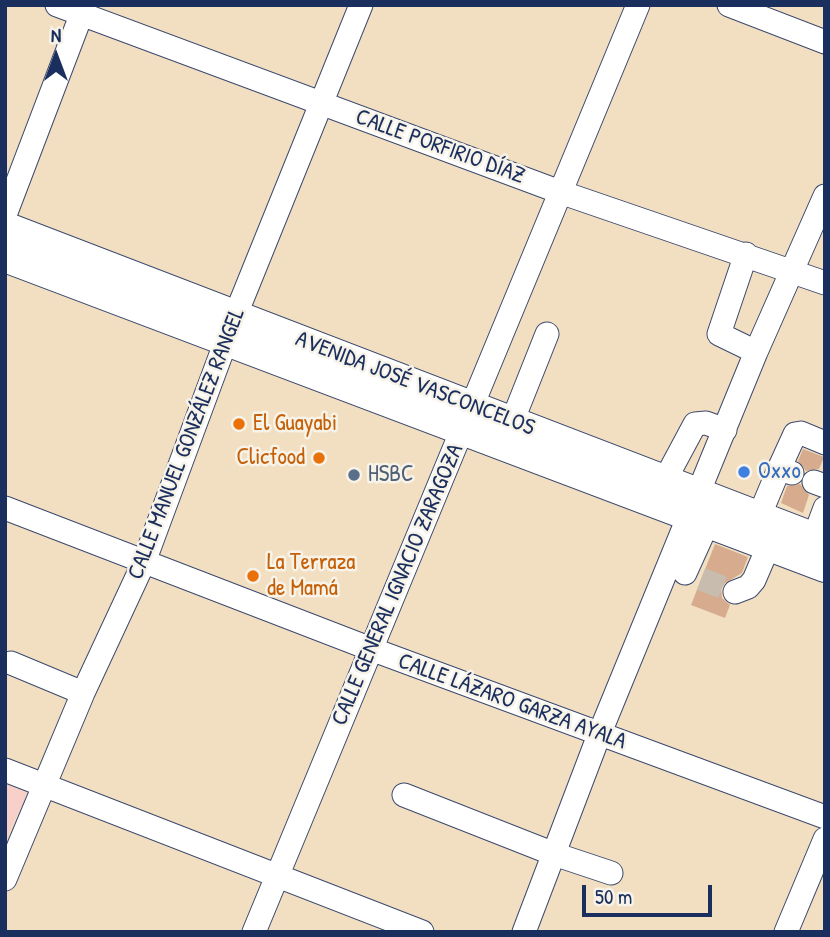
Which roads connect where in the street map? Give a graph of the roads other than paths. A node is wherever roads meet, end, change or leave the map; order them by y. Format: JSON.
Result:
{"nodes":[{"id":1,"x":57,"y":5,"type":"edge"},
{"id":2,"x":361,"y":5,"type":"edge"},
{"id":3,"x":638,"y":5,"type":"edge"},
{"id":4,"x":729,"y":5,"type":"edge"},
{"id":5,"x":83,"y":10,"type":"edge"},
{"id":6,"x":825,"y":42,"type":"edge"},
{"id":7,"x":322,"y":104,"type":"junction"},
{"id":8,"x":560,"y":191,"type":"junction"},
{"id":9,"x":825,"y":196,"type":"edge"},
{"id":10,"x":5,"y":215,"type":"edge"},
{"id":11,"x":5,"y":227,"type":"edge"},
{"id":12,"x":746,"y":254,"type":"junction"},
{"id":13,"x":5,"y":257,"type":"edge"},
{"id":14,"x":791,"y":270,"type":"junction"},
{"id":15,"x":825,"y":283,"type":"edge"},
{"id":16,"x":231,"y":327,"type":"junction"},
{"id":17,"x":547,"y":334,"type":"dead end"},
{"id":18,"x":756,"y":352,"type":"junction"},
{"id":19,"x":468,"y":419,"type":"junction"},
{"id":20,"x":726,"y":430,"type":"junction"},
{"id":21,"x":508,"y":434,"type":"junction"},
{"id":22,"x":825,"y":443,"type":"edge"},
{"id":23,"x":659,"y":491,"type":"junction"},
{"id":24,"x":5,"y":508,"type":"edge"},
{"id":25,"x":704,"y":508,"type":"junction"},
{"id":26,"x":825,"y":508,"type":"edge"},
{"id":27,"x":764,"y":531,"type":"junction"},
{"id":28,"x":817,"y":552,"type":"edge"},
{"id":29,"x":144,"y":562,"type":"junction"},
{"id":30,"x":735,"y":592,"type":"dead end"},
{"id":31,"x":370,"y":649,"type":"junction"},
{"id":32,"x":11,"y":663,"type":"dead end"},
{"id":33,"x":83,"y":693,"type":"junction"},
{"id":34,"x":599,"y":735,"type":"junction"},
{"id":35,"x":5,"y":770,"type":"edge"},
{"id":36,"x":45,"y":786,"type":"junction"},
{"id":37,"x":404,"y":795,"type":"dead end"},
{"id":38,"x":825,"y":817,"type":"edge"},
{"id":39,"x":825,"y":839,"type":"edge"},
{"id":40,"x":554,"y":854,"type":"junction"},
{"id":41,"x":611,"y":873,"type":"dead end"},
{"id":42,"x":277,"y":877,"type":"junction"},
{"id":43,"x":5,"y":879,"type":"edge"},
{"id":44,"x":254,"y":932,"type":"edge"},
{"id":45,"x":422,"y":932,"type":"edge"},
{"id":46,"x":524,"y":932,"type":"edge"},
{"id":47,"x":786,"y":932,"type":"edge"}],
"edges":[{"from":1,"to":5,"type":"street","name":"CALLE PORFIRIO DÍAZ"},
{"from":2,"to":7,"type":"street","name":"CALLE MANUEL GONZÁLEZ RANGEL"},
{"from":3,"to":8,"type":"street","name":"CALLE GENERAL IGNACIO ZARAGOZA"},
{"from":4,"to":6,"type":"street"},
{"from":5,"to":7,"type":"street","name":"CALLE PORFIRIO DÍAZ"},
{"from":5,"to":10,"type":"street"},
{"from":7,"to":8,"type":"street","name":"CALLE PORFIRIO DÍAZ"},
{"from":7,"to":16,"type":"street","name":"CALLE MANUEL GONZÁLEZ RANGEL"},
{"from":8,"to":12,"type":"street","name":"CALLE PORFIRIO DÍAZ"},
{"from":8,"to":19,"type":"street","name":"CALLE GENERAL IGNACIO ZARAGOZA"},
{"from":9,"to":14,"type":"street"},
{"from":11,"to":16,"type":"main road","name":"AVENIDA JOSÉ VASCONCELOS"},
{"from":12,"to":14,"type":"street","name":"CALLE PORFIRIO DÍAZ"},
{"from":12,"to":18,"type":"street"},
{"from":13,"to":16,"type":"main road","name":"AVENIDA JOSÉ VASCONCELOS"},
{"from":14,"to":15,"type":"street","name":"CALLE PORFIRIO DÍAZ"},
{"from":14,"to":18,"type":"street"},
{"from":16,"to":19,"type":"main road","name":"AVENIDA JOSÉ VASCONCELOS"},
{"from":16,"to":29,"type":"street","name":"CALLE MANUEL GONZÁLEZ RANGEL"},
{"from":17,"to":21,"type":"street"},
{"from":18,"to":20,"type":"street"},
{"from":19,"to":21,"type":"main road","name":"AVENIDA JOSÉ VASCONCELOS"},
{"from":19,"to":31,"type":"street","name":"CALLE GENERAL IGNACIO ZARAGOZA"},
{"from":20,"to":23,"type":"street"},
{"from":20,"to":25,"type":"street"},
{"from":21,"to":23,"type":"main road","name":"AVENIDA JOSÉ VASCONCELOS"},
{"from":22,"to":27,"type":"street"},
{"from":23,"to":25,"type":"main road","name":"AVENIDA JOSÉ VASCONCELOS"},
{"from":24,"to":29,"type":"street","name":"CALLE LÁZARO GARZA AYALA"},
{"from":25,"to":27,"type":"main road","name":"AVENIDA JOSÉ VASCONCELOS"},
{"from":25,"to":34,"type":"street"},
{"from":26,"to":28,"type":"street"},
{"from":27,"to":28,"type":"main road","name":"AVENIDA JOSÉ VASCONCELOS"},
{"from":27,"to":30,"type":"street"},
{"from":29,"to":31,"type":"street","name":"CALLE LÁZARO GARZA AYALA"},
{"from":29,"to":33,"type":"street","name":"CALLE MANUEL GONZÁLEZ RANGEL"},
{"from":31,"to":34,"type":"street","name":"CALLE LÁZARO GARZA AYALA"},
{"from":31,"to":42,"type":"street","name":"CALLE GENERAL IGNACIO ZARAGOZA"},
{"from":32,"to":33,"type":"street"},
{"from":33,"to":36,"type":"street","name":"CALLE MANUEL GONZÁLEZ RANGEL"},
{"from":34,"to":38,"type":"street","name":"CALLE LÁZARO GARZA AYALA"},
{"from":34,"to":40,"type":"street"},
{"from":35,"to":36,"type":"street"},
{"from":36,"to":42,"type":"street"},
{"from":36,"to":43,"type":"street","name":"CALLE MANUEL GONZÁLEZ RANGEL"},
{"from":37,"to":40,"type":"street"},
{"from":39,"to":47,"type":"street"},
{"from":40,"to":41,"type":"street"},
{"from":40,"to":46,"type":"street"},
{"from":42,"to":44,"type":"street","name":"CALLE GENERAL IGNACIO ZARAGOZA"},
{"from":42,"to":45,"type":"street"}]}
